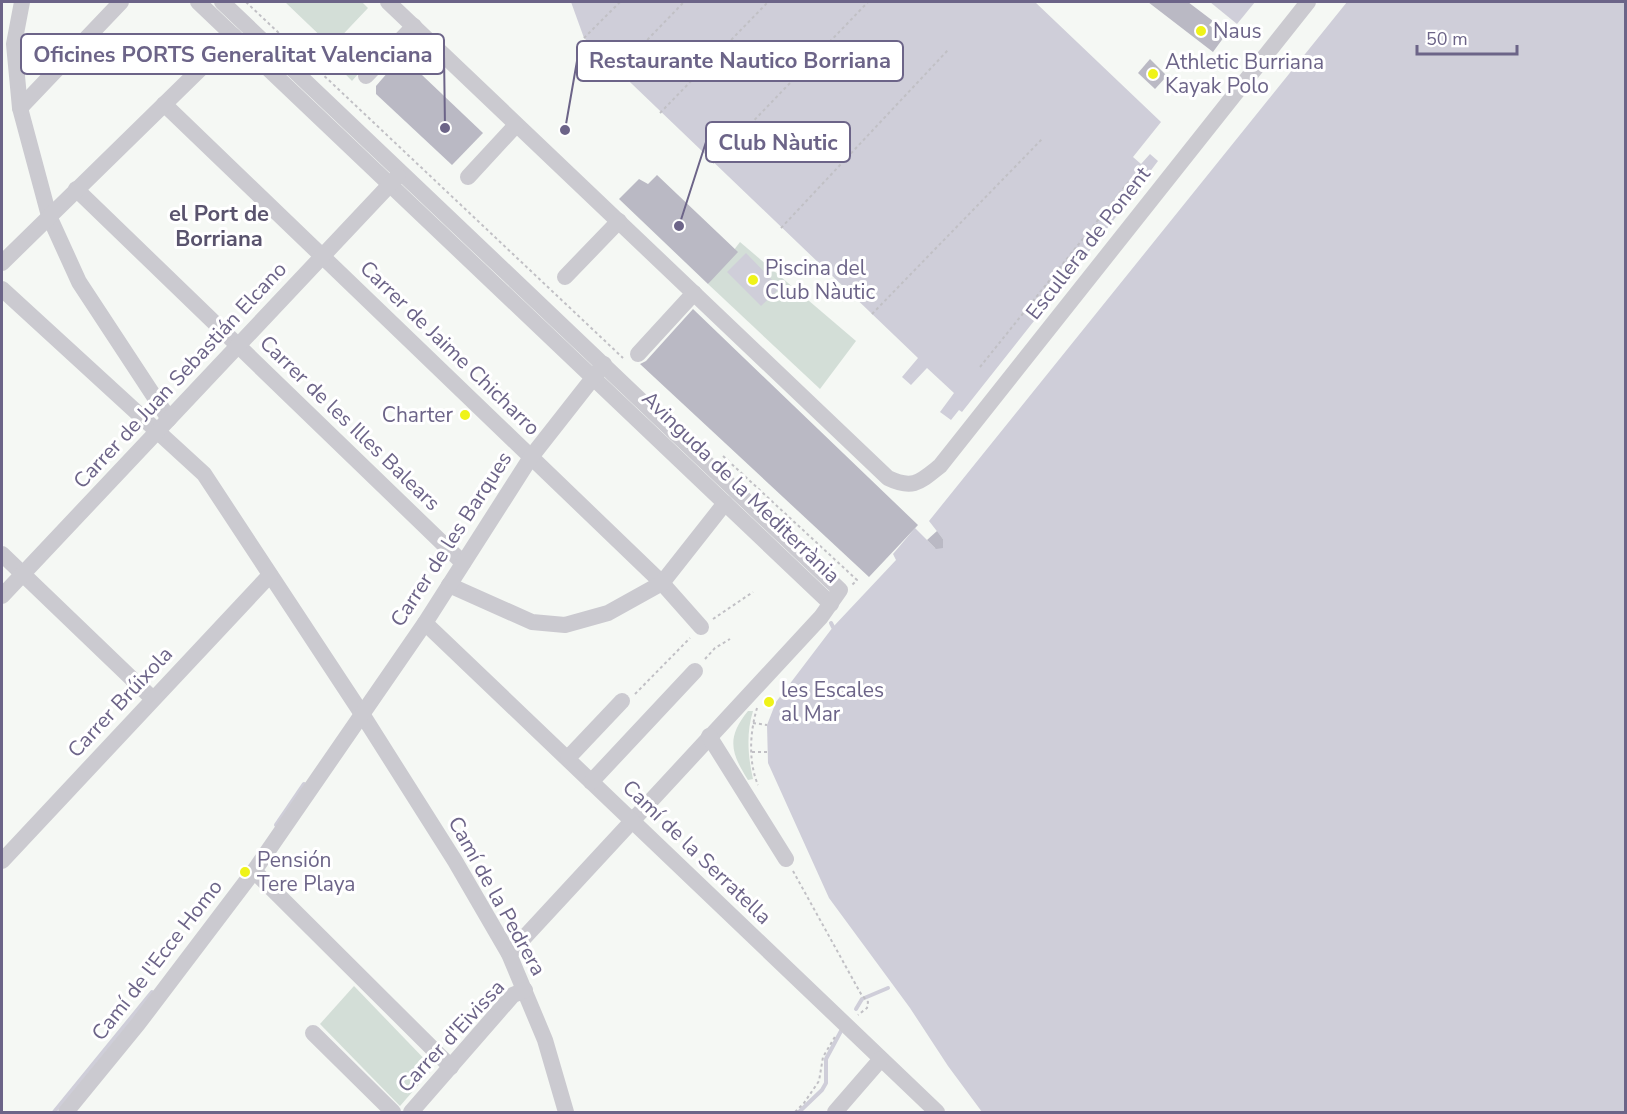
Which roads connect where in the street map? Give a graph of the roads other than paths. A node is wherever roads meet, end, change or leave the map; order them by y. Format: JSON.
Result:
{"nodes":[{"id":1,"x":22,"y":2,"type":"edge"},
{"id":2,"x":121,"y":2,"type":"edge"},
{"id":3,"x":198,"y":2,"type":"edge"},
{"id":4,"x":222,"y":2,"type":"edge"},
{"id":5,"x":388,"y":2,"type":"edge"},
{"id":6,"x":1308,"y":2,"type":"edge"},
{"id":7,"x":414,"y":26,"type":"junction"},
{"id":8,"x":234,"y":36,"type":"junction"},
{"id":9,"x":366,"y":76,"type":"dead end"},
{"id":10,"x":164,"y":104,"type":"junction"},
{"id":11,"x":20,"y":108,"type":"junction"},
{"id":12,"x":516,"y":124,"type":"junction"},
{"id":13,"x":468,"y":177,"type":"dead end"},
{"id":14,"x":396,"y":178,"type":"junction"},
{"id":15,"x":76,"y":189,"type":"junction"},
{"id":16,"x":49,"y":216,"type":"junction"},
{"id":17,"x":619,"y":221,"type":"junction"},
{"id":18,"x":322,"y":256,"type":"junction"},
{"id":19,"x":2,"y":263,"type":"edge"},
{"id":20,"x":565,"y":277,"type":"dead end"},
{"id":21,"x":2,"y":289,"type":"edge"},
{"id":22,"x":694,"y":293,"type":"junction"},
{"id":23,"x":238,"y":345,"type":"junction"},
{"id":24,"x":638,"y":354,"type":"dead end"},
{"id":25,"x":599,"y":370,"type":"junction"},
{"id":26,"x":164,"y":424,"type":"junction"},
{"id":27,"x":531,"y":457,"type":"junction"},
{"id":28,"x":724,"y":504,"type":"junction"},
{"id":29,"x":2,"y":554,"type":"edge"},
{"id":30,"x":463,"y":563,"type":"junction"},
{"id":31,"x":22,"y":574,"type":"junction"},
{"id":32,"x":270,"y":575,"type":"junction"},
{"id":33,"x":662,"y":583,"type":"junction"},
{"id":34,"x":449,"y":585,"type":"junction"},
{"id":35,"x":2,"y":596,"type":"edge"},
{"id":36,"x":831,"y":604,"type":"junction"},
{"id":37,"x":425,"y":623,"type":"junction"},
{"id":38,"x":701,"y":627,"type":"road end"},
{"id":39,"x":695,"y":670,"type":"road end"},
{"id":40,"x":153,"y":699,"type":"junction"},
{"id":41,"x":622,"y":700,"type":"road end"},
{"id":42,"x":362,"y":714,"type":"junction"},
{"id":43,"x":710,"y":736,"type":"junction"},
{"id":44,"x":568,"y":758,"type":"junction"},
{"id":45,"x":591,"y":782,"type":"junction"},
{"id":46,"x":633,"y":822,"type":"junction"},
{"id":47,"x":786,"y":859,"type":"road end"},
{"id":48,"x":2,"y":861,"type":"edge"},
{"id":49,"x":254,"y":871,"type":"junction"},
{"id":50,"x":509,"y":954,"type":"junction"},
{"id":51,"x":525,"y":990,"type":"junction"},
{"id":52,"x":313,"y":1033,"type":"dead end"},
{"id":53,"x":882,"y":1059,"type":"junction"},
{"id":54,"x":451,"y":1067,"type":"junction"},
{"id":55,"x":66,"y":1113,"type":"edge"},
{"id":56,"x":393,"y":1113,"type":"edge"},
{"id":57,"x":411,"y":1113,"type":"edge"},
{"id":58,"x":566,"y":1113,"type":"edge"},
{"id":59,"x":835,"y":1113,"type":"edge"},
{"id":60,"x":938,"y":1113,"type":"edge"}],
"edges":[{"from":1,"to":11,"type":"street"},
{"from":2,"to":11,"type":"street"},
{"from":3,"to":8,"type":"street","name":"Avinguda de la Mediterrània"},
{"from":4,"to":14,"type":"street","name":"Avinguda de la Mediterrània"},
{"from":5,"to":7,"type":"street"},
{"from":6,"to":22,"type":"street","name":"Escullera de Ponent"},
{"from":7,"to":9,"type":"street"},
{"from":7,"to":12,"type":"street"},
{"from":8,"to":10,"type":"street"},
{"from":8,"to":14,"type":"street","name":"Avinguda de la Mediterrània"},
{"from":10,"to":15,"type":"street"},
{"from":10,"to":18,"type":"street","name":"Carrer de Jaime Chicharro"},
{"from":11,"to":16,"type":"street"},
{"from":12,"to":13,"type":"street"},
{"from":12,"to":17,"type":"street"},
{"from":14,"to":18,"type":"street","name":"Carrer de Juan Sebastián Elcano"},
{"from":14,"to":25,"type":"street","name":"Avinguda de la Mediterrània"},
{"from":15,"to":16,"type":"street"},
{"from":15,"to":23,"type":"street","name":"Carrer de les Illes Balears"},
{"from":16,"to":19,"type":"street"},
{"from":16,"to":26,"type":"street"},
{"from":17,"to":20,"type":"street"},
{"from":17,"to":22,"type":"street"},
{"from":18,"to":23,"type":"street","name":"Carrer de Juan Sebastián Elcano"},
{"from":18,"to":27,"type":"street","name":"Carrer de Jaime Chicharro"},
{"from":21,"to":26,"type":"street"},
{"from":22,"to":24,"type":"street"},
{"from":23,"to":26,"type":"street","name":"Carrer de Juan Sebastián Elcano"},
{"from":23,"to":30,"type":"street","name":"Carrer de les Illes Balears"},
{"from":25,"to":27,"type":"street","name":"Carrer de les Barques"},
{"from":25,"to":28,"type":"street","name":"Avinguda de la Mediterrània"},
{"from":25,"to":36,"type":"street","name":"Avinguda de la Mediterrània"},
{"from":26,"to":31,"type":"street","name":"Carrer de Juan Sebastián Elcano"},
{"from":26,"to":32,"type":"street","name":"Camí de la Pedrera"},
{"from":27,"to":30,"type":"street","name":"Carrer de les Barques"},
{"from":27,"to":33,"type":"street","name":"Carrer de Jaime Chicharro"},
{"from":28,"to":33,"type":"street"},
{"from":28,"to":36,"type":"street","name":"Avinguda de la Mediterrània"},
{"from":29,"to":31,"type":"street"},
{"from":30,"to":34,"type":"street","name":"Carrer de les Barques"},
{"from":31,"to":35,"type":"street","name":"Carrer de Juan Sebastián Elcano"},
{"from":31,"to":40,"type":"street"},
{"from":32,"to":40,"type":"street","name":"Carrer Brúixola"},
{"from":32,"to":42,"type":"street","name":"Camí de la Pedrera"},
{"from":33,"to":34,"type":"street"},
{"from":33,"to":38,"type":"street","name":"Carrer de Jaime Chicharro"},
{"from":34,"to":37,"type":"street","name":"Carrer de les Barques"},
{"from":36,"to":43,"type":"street"},
{"from":37,"to":42,"type":"street","name":"Carrer de les Barques"},
{"from":37,"to":44,"type":"street","name":"Camí de la Serratella"},
{"from":39,"to":45,"type":"street"},
{"from":40,"to":48,"type":"street","name":"Carrer Brúixola"},
{"from":41,"to":44,"type":"street"},
{"from":42,"to":49,"type":"street","name":"Camí de l'Ecce Homo"},
{"from":42,"to":50,"type":"street","name":"Camí de la Pedrera"},
{"from":43,"to":46,"type":"street"},
{"from":43,"to":47,"type":"street"},
{"from":44,"to":45,"type":"street","name":"Camí de la Serratella"},
{"from":45,"to":46,"type":"street","name":"Camí de la Serratella"},
{"from":46,"to":50,"type":"street"},
{"from":46,"to":53,"type":"street","name":"Camí de la Serratella"},
{"from":49,"to":54,"type":"street"},
{"from":49,"to":55,"type":"street","name":"Camí de l'Ecce Homo"},
{"from":50,"to":51,"type":"street","name":"Camí de la Pedrera"},
{"from":51,"to":54,"type":"street","name":"Carrer d'Eivissa"},
{"from":51,"to":58,"type":"street","name":"Camí de la Pedrera"},
{"from":52,"to":56,"type":"street"},
{"from":53,"to":59,"type":"street"},
{"from":53,"to":60,"type":"street","name":"Camí de la Serratella"},
{"from":54,"to":57,"type":"street","name":"Carrer d'Eivissa"}]}
